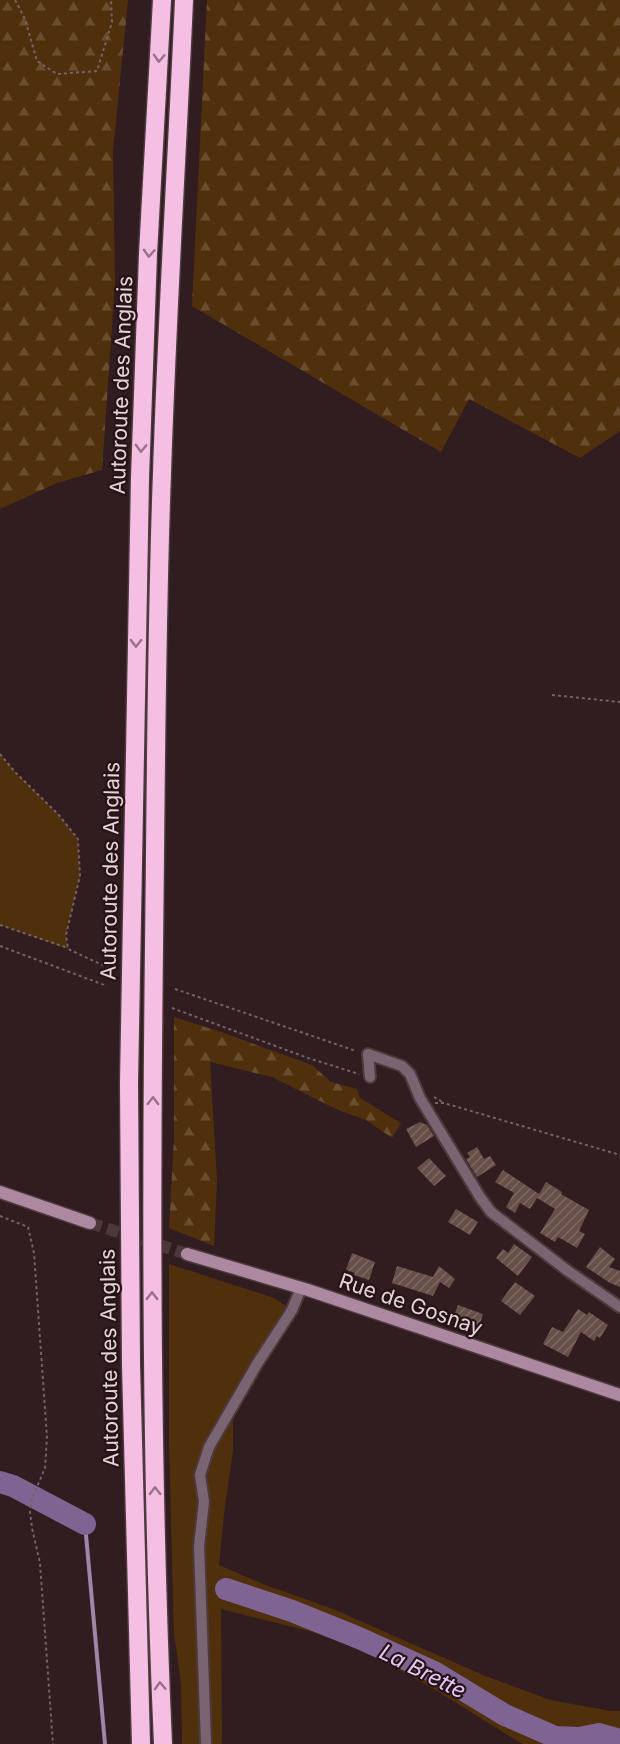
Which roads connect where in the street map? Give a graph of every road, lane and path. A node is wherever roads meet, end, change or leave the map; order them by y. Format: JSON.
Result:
{"nodes":[{"id":1,"x":15,"y":0,"type":"edge"},
{"id":2,"x":111,"y":0,"type":"edge"},
{"id":3,"x":162,"y":0,"type":"edge"},
{"id":4,"x":184,"y":0,"type":"edge"},
{"id":5,"x":552,"y":695,"type":"dead end"},
{"id":6,"x":620,"y":702,"type":"edge"},
{"id":7,"x":0,"y":754,"type":"edge"},
{"id":8,"x":0,"y":925,"type":"edge"},
{"id":9,"x":0,"y":946,"type":"edge"},
{"id":10,"x":68,"y":948,"type":"junction"},
{"id":11,"x":109,"y":968,"type":"dead end"},
{"id":12,"x":107,"y":986,"type":"dead end"},
{"id":13,"x":175,"y":989,"type":"dead end"},
{"id":14,"x":172,"y":1008,"type":"dead end"},
{"id":15,"x":368,"y":1054,"type":"junction"},
{"id":16,"x":370,"y":1077,"type":"joint"},
{"id":17,"x":420,"y":1098,"type":"junction"},
{"id":18,"x":620,"y":1155,"type":"edge"},
{"id":19,"x":0,"y":1192,"type":"edge"},
{"id":20,"x":0,"y":1216,"type":"edge"},
{"id":21,"x":90,"y":1223,"type":"tunnel mouth"},
{"id":22,"x":187,"y":1254,"type":"tunnel mouth"},
{"id":23,"x":301,"y":1288,"type":"junction"},
{"id":24,"x":620,"y":1307,"type":"edge"},
{"id":25,"x":620,"y":1395,"type":"edge"},
{"id":26,"x":53,"y":1744,"type":"edge"},
{"id":27,"x":141,"y":1744,"type":"edge"},
{"id":28,"x":163,"y":1744,"type":"edge"},
{"id":29,"x":207,"y":1744,"type":"edge"}],
"edges":[{"from":1,"to":2,"type":"path"},
{"from":3,"to":27,"type":"highway","name":"Autoroute des Anglais","one_way":true},
{"from":28,"to":4,"type":"highway","name":"Autoroute des Anglais","one_way":true},
{"from":5,"to":6,"type":"path"},
{"from":7,"to":10,"type":"path"},
{"from":8,"to":10,"type":"path"},
{"from":9,"to":12,"type":"path"},
{"from":10,"to":11,"type":"path"},
{"from":13,"to":15,"type":"path"},
{"from":14,"to":16,"type":"path"},
{"from":15,"to":16,"type":"street"},
{"from":15,"to":17,"type":"street"},
{"from":17,"to":18,"type":"path"},
{"from":17,"to":24,"type":"street"},
{"from":19,"to":21,"type":"street"},
{"from":20,"to":26,"type":"path"},
{"from":22,"to":23,"type":"street","name":"Rue de Gosnay"},
{"from":23,"to":25,"type":"street","name":"Rue de Gosnay"},
{"from":23,"to":29,"type":"street"}]}
